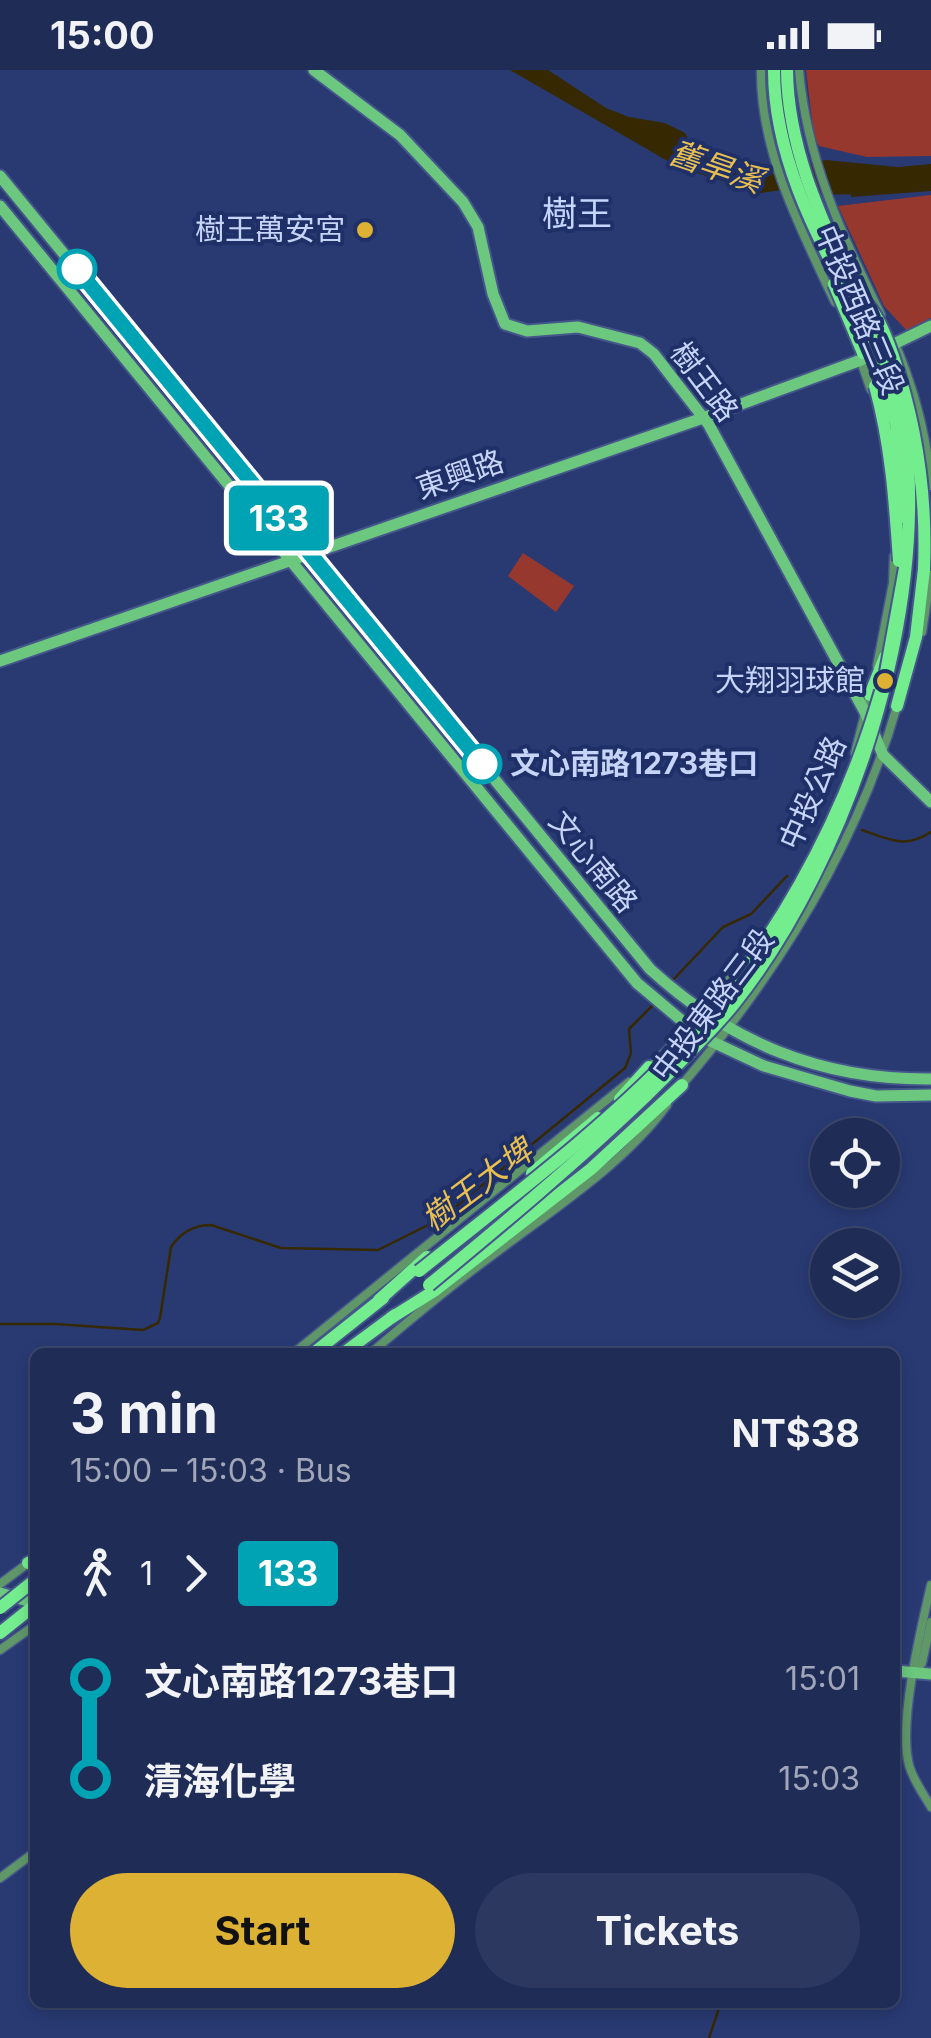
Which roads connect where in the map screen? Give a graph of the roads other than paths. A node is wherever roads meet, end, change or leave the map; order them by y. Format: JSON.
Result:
{"nodes":[{"id":1,"x":314,"y":70,"type":"edge"},
{"id":2,"x":761,"y":70,"type":"edge"},
{"id":3,"x":774,"y":70,"type":"edge"},
{"id":4,"x":787,"y":70,"type":"edge"},
{"id":5,"x":799,"y":70,"type":"edge"},
{"id":6,"x":0,"y":176,"type":"edge"},
{"id":7,"x":0,"y":206,"type":"edge"},
{"id":8,"x":822,"y":248,"type":"junction"},
{"id":9,"x":856,"y":294,"type":"junction"},
{"id":10,"x":931,"y":326,"type":"edge"},
{"id":11,"x":896,"y":344,"type":"junction"},
{"id":12,"x":861,"y":360,"type":"junction"},
{"id":13,"x":703,"y":418,"type":"junction"},
{"id":14,"x":931,"y":486,"type":"edge"},
{"id":15,"x":309,"y":555,"type":"junction"},
{"id":16,"x":290,"y":561,"type":"junction"},
{"id":17,"x":927,"y":572,"type":"edge"},
{"id":18,"x":0,"y":661,"type":"edge"},
{"id":19,"x":870,"y":696,"type":"junction"},
{"id":20,"x":896,"y":706,"type":"joint"},
{"id":21,"x":866,"y":712,"type":"junction"},
{"id":22,"x":883,"y":755,"type":"junction"},
{"id":23,"x":931,"y":802,"type":"edge"},
{"id":24,"x":827,"y":819,"type":"junction"},
{"id":25,"x":850,"y":832,"type":"junction"},
{"id":26,"x":702,"y":1012,"type":"junction"},
{"id":27,"x":689,"y":1028,"type":"junction"},
{"id":28,"x":728,"y":1029,"type":"junction"},
{"id":29,"x":717,"y":1044,"type":"junction"},
{"id":30,"x":649,"y":1068,"type":"junction"},
{"id":31,"x":931,"y":1079,"type":"edge"},
{"id":32,"x":682,"y":1085,"type":"junction"},
{"id":33,"x":931,"y":1096,"type":"edge"},
{"id":34,"x":379,"y":1300,"type":"junction"},
{"id":35,"x":391,"y":1318,"type":"junction"},
{"id":36,"x":299,"y":1348,"type":"edge"},
{"id":37,"x":319,"y":1348,"type":"edge"},
{"id":38,"x":353,"y":1348,"type":"edge"},
{"id":39,"x":377,"y":1348,"type":"edge"},
{"id":40,"x":30,"y":1562,"type":"edge"},
{"id":41,"x":0,"y":1584,"type":"edge"},
{"id":42,"x":30,"y":1584,"type":"edge"},
{"id":43,"x":931,"y":1586,"type":"edge"},
{"id":44,"x":0,"y":1593,"type":"edge"},
{"id":45,"x":30,"y":1602,"type":"edge"},
{"id":46,"x":0,"y":1608,"type":"edge"},
{"id":47,"x":30,"y":1608,"type":"edge"},
{"id":48,"x":931,"y":1622,"type":"edge"},
{"id":49,"x":30,"y":1630,"type":"edge"},
{"id":50,"x":0,"y":1633,"type":"edge"},
{"id":51,"x":30,"y":1637,"type":"edge"},
{"id":52,"x":20,"y":1639,"type":"junction"},
{"id":53,"x":0,"y":1650,"type":"edge"},
{"id":54,"x":900,"y":1671,"type":"edge"},
{"id":55,"x":914,"y":1672,"type":"junction"},
{"id":56,"x":931,"y":1674,"type":"edge"},
{"id":57,"x":931,"y":1807,"type":"edge"},
{"id":58,"x":30,"y":1856,"type":"edge"},
{"id":59,"x":0,"y":1878,"type":"edge"}],
"edges":[{"from":1,"to":13,"type":"street","name":"樹王路"},
{"from":2,"to":12,"type":"street","name":"中投西路三段"},
{"from":3,"to":8,"type":"main road","name":"中投公路","bridge":true},
{"from":4,"to":9,"type":"main road","name":"中投公路","bridge":true},
{"from":5,"to":11,"type":"street"},
{"from":6,"to":15,"type":"street","name":"文心南路"},
{"from":7,"to":16,"type":"street","name":"文心南路"},
{"from":8,"to":19,"type":"main road","bridge":true},
{"from":8,"to":34,"type":"main road","name":"中投公路","bridge":true},
{"from":9,"to":17,"type":"main road","bridge":true},
{"from":9,"to":35,"type":"main road","name":"中投公路","bridge":true},
{"from":10,"to":11,"type":"street","name":"東興路"},
{"from":11,"to":12,"type":"street","name":"東興路"},
{"from":11,"to":14,"type":"street"},
{"from":12,"to":13,"type":"street","name":"東興路"},
{"from":12,"to":19,"type":"street","name":"中投西路三段"},
{"from":13,"to":15,"type":"street","name":"東興路"},
{"from":13,"to":21,"type":"street","name":"樹王路"},
{"from":15,"to":16,"type":"street","name":"東興路"},
{"from":15,"to":26,"type":"street","name":"文心南路"},
{"from":16,"to":18,"type":"street","name":"東興路"},
{"from":16,"to":27,"type":"street","name":"文心南路"},
{"from":17,"to":20,"type":"main road"},
{"from":19,"to":21,"type":"street","name":"中投西路三段"},
{"from":20,"to":22,"type":"street","name":"中投東路三段"},
{"from":21,"to":22,"type":"street","name":"樹王路"},
{"from":21,"to":24,"type":"street","name":"中投西路三段"},
{"from":22,"to":23,"type":"street","name":"樹王路"},
{"from":22,"to":25,"type":"street","name":"中投東路三段"},
{"from":24,"to":25,"type":"street"},
{"from":24,"to":26,"type":"street","name":"中投西路三段"},
{"from":25,"to":28,"type":"street","name":"中投東路三段"},
{"from":26,"to":27,"type":"street","name":"中投西路三段"},
{"from":26,"to":28,"type":"street","name":"文心南路"},
{"from":27,"to":29,"type":"street","name":"文心南路"},
{"from":27,"to":30,"type":"street","name":"中投西路三段"},
{"from":28,"to":29,"type":"street","name":"中投東路三段"},
{"from":28,"to":31,"type":"street","name":"文心南路"},
{"from":29,"to":32,"type":"street","name":"中投東路三段"},
{"from":29,"to":33,"type":"street","name":"文心南路"},
{"from":30,"to":34,"type":"main road"},
{"from":30,"to":36,"type":"street","name":"中投西路三段"},
{"from":32,"to":35,"type":"main road"},
{"from":32,"to":39,"type":"street","name":"中投東路三段"},
{"from":34,"to":37,"type":"main road","name":"中投公路"},
{"from":35,"to":38,"type":"main road","name":"中投公路"},
{"from":40,"to":41,"type":"street"},
{"from":42,"to":46,"type":"main road","bridge":true},
{"from":43,"to":55,"type":"street"},
{"from":44,"to":45,"type":"street"},
{"from":47,"to":50,"type":"main road"},
{"from":48,"to":55,"type":"street"},
{"from":49,"to":52,"type":"street"},
{"from":51,"to":52,"type":"street"},
{"from":52,"to":53,"type":"street"},
{"from":54,"to":55,"type":"street"},
{"from":55,"to":56,"type":"street"},
{"from":55,"to":57,"type":"street"},
{"from":58,"to":59,"type":"street"}]}
